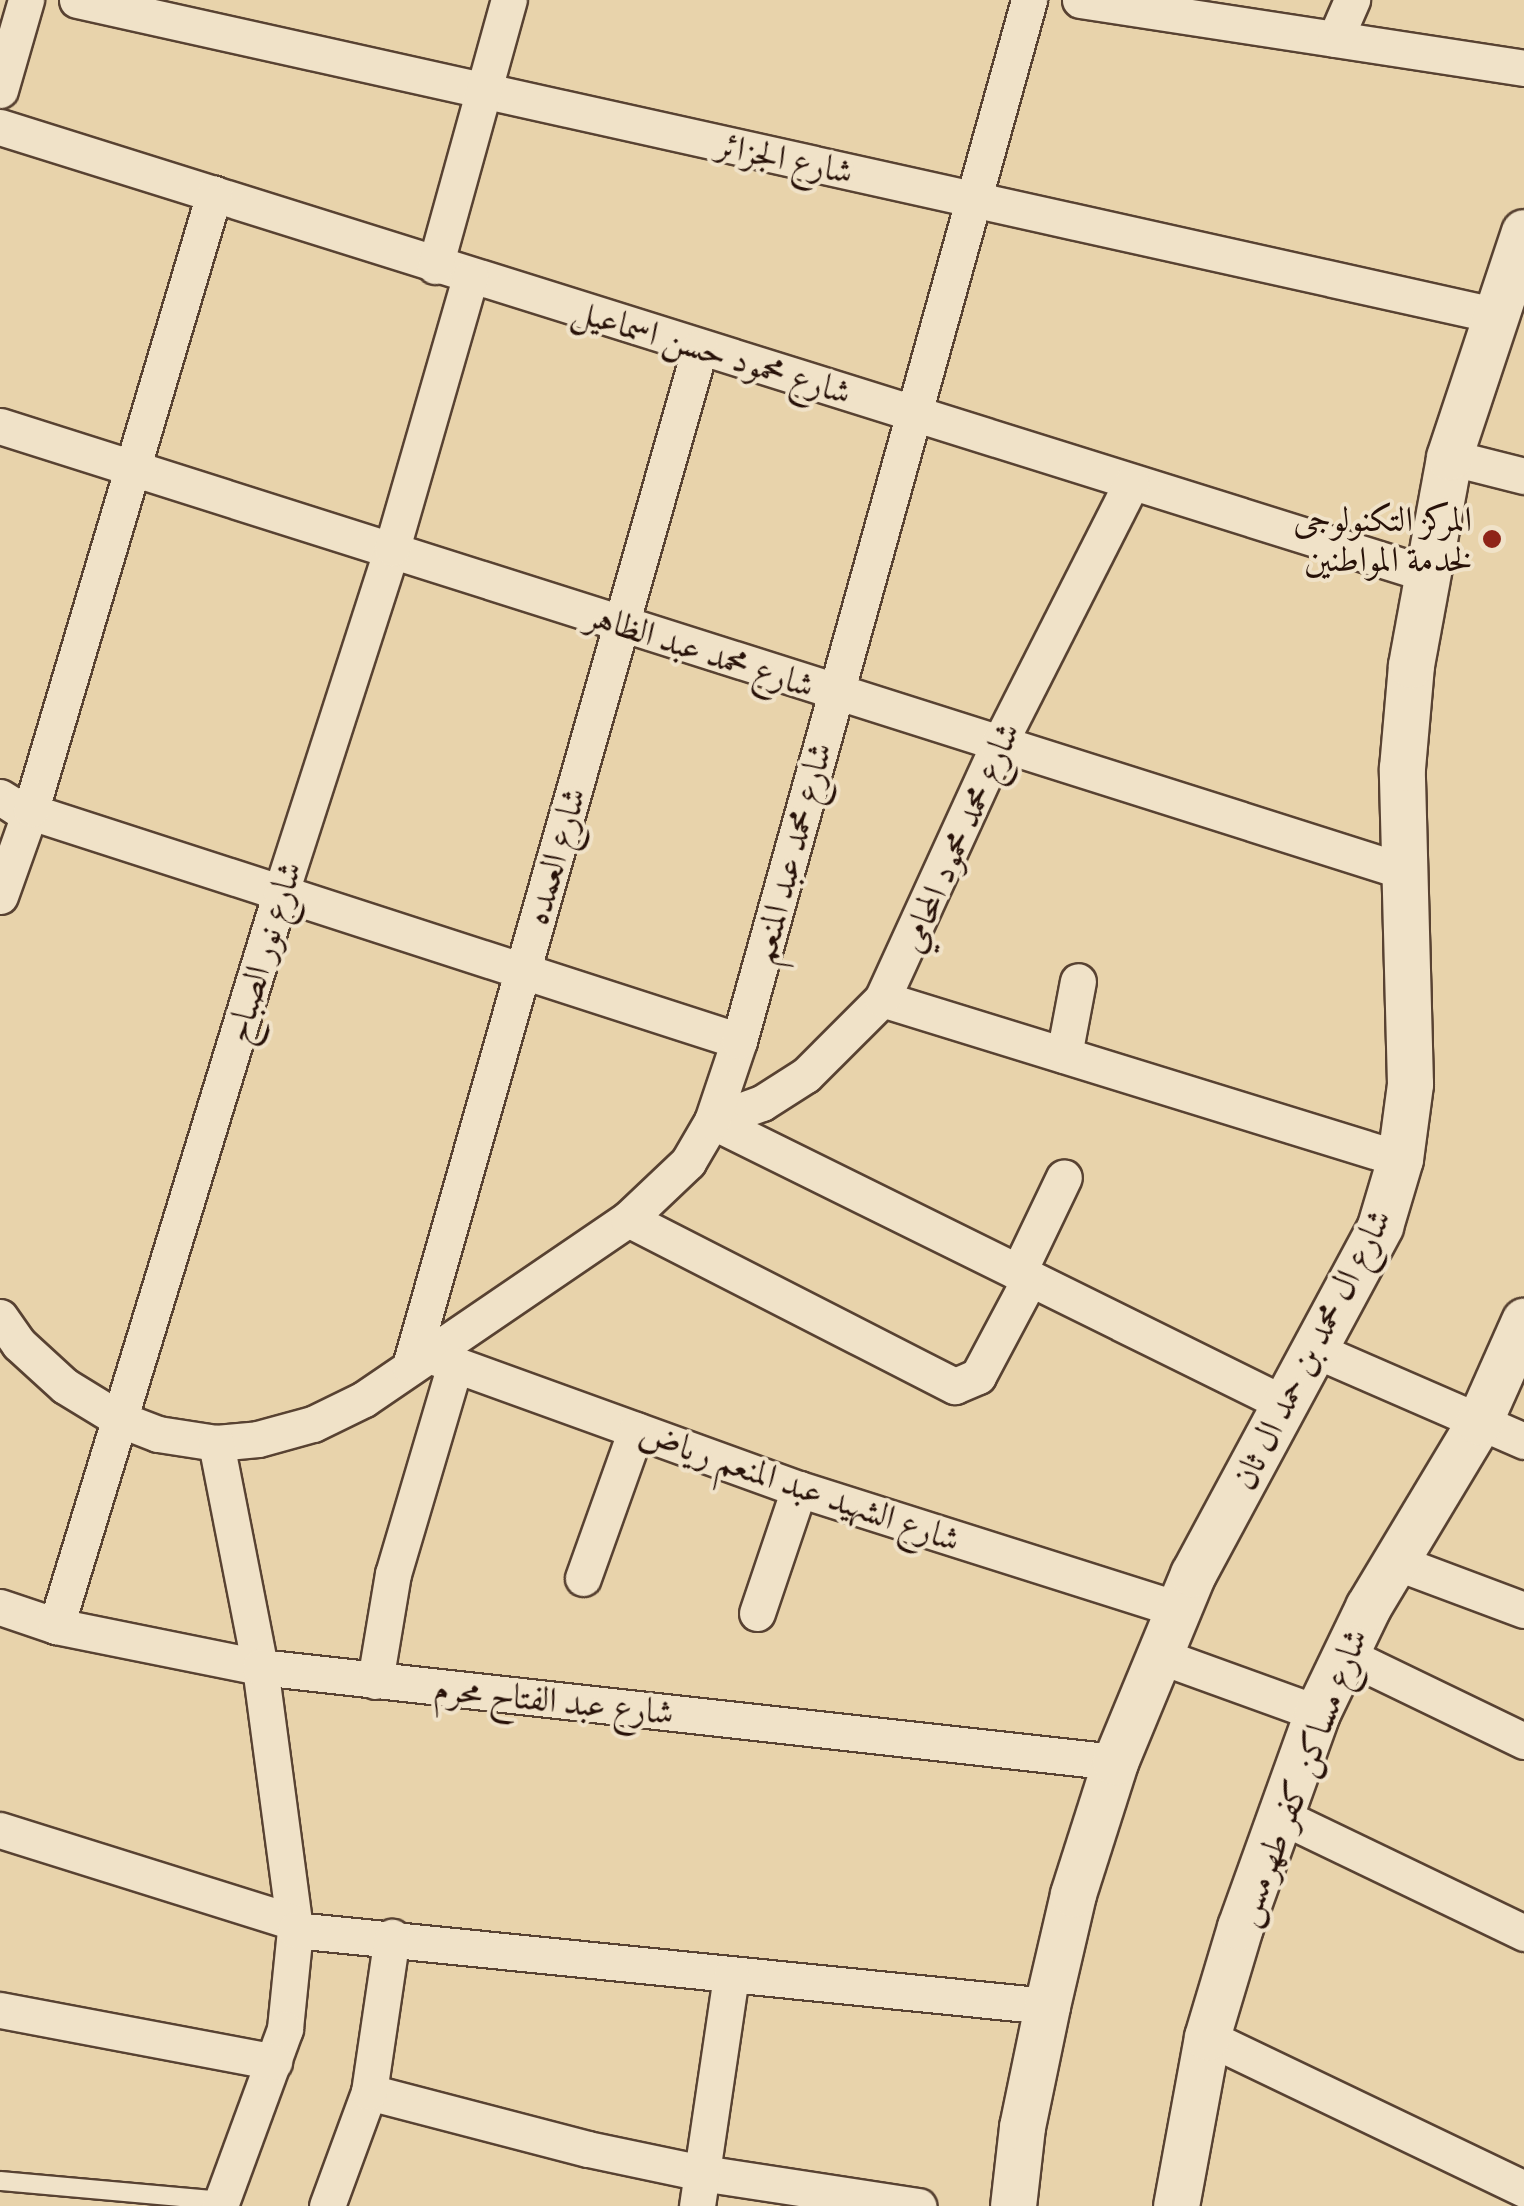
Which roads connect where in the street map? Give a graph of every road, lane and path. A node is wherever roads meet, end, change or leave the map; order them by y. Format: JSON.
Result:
{"nodes":[{"id":1,"x":26,"y":0,"type":"edge"},
{"id":2,"x":77,"y":0,"type":"edge"},
{"id":3,"x":509,"y":0,"type":"edge"},
{"id":4,"x":1029,"y":0,"type":"edge"},
{"id":5,"x":1080,"y":0,"type":"edge"},
{"id":6,"x":1352,"y":0,"type":"edge"},
{"id":7,"x":1178,"y":7,"type":"edge"},
{"id":8,"x":1335,"y":39,"type":"junction"},
{"id":9,"x":1524,"y":68,"type":"edge"},
{"id":10,"x":0,"y":90,"type":"edge"},
{"id":11,"x":484,"y":92,"type":"junction"},
{"id":12,"x":0,"y":127,"type":"edge"},
{"id":13,"x":214,"y":194,"type":"junction"},
{"id":14,"x":973,"y":199,"type":"junction"},
{"id":15,"x":1524,"y":232,"type":"edge"},
{"id":16,"x":435,"y":266,"type":"junction"},
{"id":17,"x":470,"y":277,"type":"junction"},
{"id":18,"x":1494,"y":315,"type":"junction"},
{"id":19,"x":700,"y":346,"type":"junction"},
{"id":20,"x":912,"y":413,"type":"junction"},
{"id":21,"x":0,"y":426,"type":"edge"},
{"id":22,"x":1449,"y":458,"type":"junction"},
{"id":23,"x":133,"y":466,"type":"junction"},
{"id":24,"x":1524,"y":476,"type":"edge"},
{"id":25,"x":1132,"y":484,"type":"junction"},
{"id":26,"x":392,"y":548,"type":"junction"},
{"id":27,"x":1424,"y":573,"type":"junction"},
{"id":28,"x":621,"y":624,"type":"junction"},
{"id":29,"x":834,"y":694,"type":"junction"},
{"id":30,"x":998,"y":746,"type":"junction"},
{"id":31,"x":16,"y":803,"type":"edge"},
{"id":32,"x":1403,"y":871,"type":"junction"},
{"id":33,"x":282,"y":892,"type":"junction"},
{"id":34,"x":0,"y":896,"type":"edge"},
{"id":35,"x":523,"y":970,"type":"junction"},
{"id":36,"x":1078,"y":981,"type":"dead end"},
{"id":37,"x":882,"y":999,"type":"junction"},
{"id":38,"x":740,"y":1041,"type":"junction"},
{"id":39,"x":1064,"y":1055,"type":"junction"},
{"id":40,"x":712,"y":1122,"type":"junction"},
{"id":41,"x":1400,"y":1159,"type":"junction"},
{"id":42,"x":1064,"y":1177,"type":"dead end"},
{"id":43,"x":628,"y":1219,"type":"junction"},
{"id":44,"x":1024,"y":1276,"type":"junction"},
{"id":45,"x":0,"y":1317,"type":"edge"},
{"id":46,"x":1524,"y":1322,"type":"edge"},
{"id":47,"x":1315,"y":1350,"type":"junction"},
{"id":48,"x":431,"y":1362,"type":"junction"},
{"id":49,"x":1287,"y":1405,"type":"junction"},
{"id":50,"x":119,"y":1418,"type":"junction"},
{"id":51,"x":1479,"y":1422,"type":"junction"},
{"id":52,"x":636,"y":1430,"type":"junction"},
{"id":53,"x":1524,"y":1441,"type":"edge"},
{"id":54,"x":216,"y":1443,"type":"junction"},
{"id":55,"x":798,"y":1489,"type":"junction"},
{"id":56,"x":1394,"y":1561,"type":"junction"},
{"id":57,"x":583,"y":1578,"type":"dead end"},
{"id":58,"x":0,"y":1607,"type":"edge"},
{"id":59,"x":1177,"y":1608,"type":"junction"},
{"id":60,"x":1524,"y":1610,"type":"edge"},
{"id":61,"x":758,"y":1612,"type":"dead end"},
{"id":62,"x":56,"y":1626,"type":"junction"},
{"id":63,"x":1344,"y":1654,"type":"junction"},
{"id":64,"x":1157,"y":1656,"type":"junction"},
{"id":65,"x":260,"y":1667,"type":"junction"},
{"id":66,"x":376,"y":1681,"type":"junction"},
{"id":67,"x":1317,"y":1713,"type":"junction"},
{"id":68,"x":1524,"y":1741,"type":"edge"},
{"id":69,"x":1114,"y":1762,"type":"junction"},
{"id":70,"x":1278,"y":1815,"type":"junction"},
{"id":71,"x":0,"y":1830,"type":"edge"},
{"id":72,"x":295,"y":1926,"type":"junction"},
{"id":73,"x":1524,"y":1933,"type":"edge"},
{"id":74,"x":392,"y":1937,"type":"junction"},
{"id":75,"x":730,"y":1975,"type":"junction"},
{"id":76,"x":1046,"y":2006,"type":"junction"},
{"id":77,"x":0,"y":2010,"type":"edge"},
{"id":78,"x":1207,"y":2036,"type":"junction"},
{"id":79,"x":274,"y":2062,"type":"junction"},
{"id":80,"x":370,"y":2092,"type":"junction"},
{"id":81,"x":0,"y":2181,"type":"edge"},
{"id":82,"x":699,"y":2189,"type":"edge"},
{"id":83,"x":1524,"y":2189,"type":"edge"},
{"id":84,"x":221,"y":2203,"type":"edge"},
{"id":85,"x":327,"y":2206,"type":"edge"},
{"id":86,"x":918,"y":2206,"type":"edge"},
{"id":87,"x":1013,"y":2206,"type":"edge"},
{"id":88,"x":1176,"y":2206,"type":"edge"}],
"edges":[{"from":1,"to":10,"type":"street"},
{"from":2,"to":11,"type":"street","name":"شارع الجزائر"},
{"from":3,"to":11,"type":"street"},
{"from":4,"to":14,"type":"street","name":"شارع محمد عبد المنعم"},
{"from":5,"to":7,"type":"street"},
{"from":6,"to":8,"type":"street"},
{"from":7,"to":8,"type":"street"},
{"from":8,"to":9,"type":"street"},
{"from":11,"to":14,"type":"street","name":"شارع الجزائر"},
{"from":11,"to":16,"type":"street"},
{"from":12,"to":13,"type":"street","name":"شارع محمود حسن اسماعيل"},
{"from":13,"to":16,"type":"street","name":"شارع محمود حسن اسماعيل"},
{"from":13,"to":23,"type":"street"},
{"from":14,"to":18,"type":"street","name":"شارع الجزائر"},
{"from":14,"to":20,"type":"street","name":"شارع محمد عبد المنعم"},
{"from":15,"to":18,"type":"street","name":"شارع ال محمد بن حمد ال ثان"},
{"from":16,"to":17,"type":"street","name":"شارع محمود حسن اسماعيل"},
{"from":17,"to":19,"type":"street","name":"شارع محمود حسن اسماعيل"},
{"from":17,"to":26,"type":"street","name":"شارع نور الصباح"},
{"from":18,"to":22,"type":"street","name":"شارع ال محمد بن حمد ال ثان"},
{"from":19,"to":20,"type":"street","name":"شارع محمود حسن اسماعيل"},
{"from":19,"to":28,"type":"street","name":"شارع العمده"},
{"from":20,"to":25,"type":"street","name":"شارع محمود حسن اسماعيل"},
{"from":20,"to":29,"type":"street","name":"شارع محمد عبد المنعم"},
{"from":21,"to":23,"type":"street","name":"شارع محمد عبد الظاهر"},
{"from":22,"to":24,"type":"street"},
{"from":22,"to":27,"type":"street","name":"شارع ال محمد بن حمد ال ثان"},
{"from":23,"to":26,"type":"street","name":"شارع محمد عبد الظاهر"},
{"from":23,"to":31,"type":"street"},
{"from":25,"to":27,"type":"street","name":"شارع محمود حسن اسماعيل"},
{"from":25,"to":30,"type":"street","name":"شارع محمد محمود المحامي"},
{"from":26,"to":28,"type":"street","name":"شارع محمد عبد الظاهر"},
{"from":26,"to":33,"type":"street","name":"شارع نور الصباح"},
{"from":27,"to":32,"type":"street","name":"شارع ال محمد بن حمد ال ثان"},
{"from":28,"to":29,"type":"street","name":"شارع محمد عبد الظاهر"},
{"from":28,"to":35,"type":"street","name":"شارع العمده"},
{"from":29,"to":30,"type":"street","name":"شارع محمد عبد الظاهر"},
{"from":29,"to":38,"type":"street","name":"شارع محمد عبد المنعم"},
{"from":30,"to":32,"type":"street","name":"شارع محمد عبد الظاهر"},
{"from":30,"to":37,"type":"street","name":"شارع محمد محمود المحامي"},
{"from":31,"to":33,"type":"street"},
{"from":31,"to":34,"type":"street"},
{"from":32,"to":41,"type":"street","name":"شارع ال محمد بن حمد ال ثان"},
{"from":33,"to":35,"type":"street"},
{"from":33,"to":50,"type":"street","name":"شارع نور الصباح"},
{"from":35,"to":38,"type":"street"},
{"from":35,"to":48,"type":"street","name":"شارع العمده"},
{"from":36,"to":39,"type":"street"},
{"from":37,"to":39,"type":"street"},
{"from":37,"to":40,"type":"street","name":"شارع محمد محمود المحامي"},
{"from":38,"to":40,"type":"street","name":"شارع محمد عبد المنعم"},
{"from":39,"to":41,"type":"street"},
{"from":40,"to":43,"type":"street","name":"شارع محمد عبد المنعم"},
{"from":40,"to":44,"type":"street"},
{"from":41,"to":47,"type":"street","name":"شارع ال محمد بن حمد ال ثان"},
{"from":42,"to":44,"type":"street"},
{"from":43,"to":44,"type":"street"},
{"from":43,"to":48,"type":"street","name":"شارع محمد عبد المنعم"},
{"from":44,"to":49,"type":"street"},
{"from":45,"to":50,"type":"street","name":"شارع محمد عبد المنعم"},
{"from":46,"to":51,"type":"street","name":"شارع مساكن كفر طهرمس"},
{"from":47,"to":49,"type":"street","name":"شارع ال محمد بن حمد ال ثان"},
{"from":47,"to":51,"type":"street"},
{"from":48,"to":52,"type":"street","name":"شارع الشهيد عبد المنعم رياض"},
{"from":48,"to":54,"type":"street","name":"شارع محمد عبد المنعم"},
{"from":48,"to":66,"type":"street","name":"شارع العمده"},
{"from":49,"to":59,"type":"street","name":"شارع ال محمد بن حمد ال ثان"},
{"from":50,"to":54,"type":"street","name":"شارع محمد عبد المنعم"},
{"from":50,"to":62,"type":"street","name":"شارع نور الصباح"},
{"from":51,"to":53,"type":"street"},
{"from":51,"to":56,"type":"street","name":"شارع مساكن كفر طهرمس"},
{"from":52,"to":55,"type":"street","name":"شارع الشهيد عبد المنعم رياض"},
{"from":52,"to":57,"type":"street"},
{"from":54,"to":65,"type":"street"},
{"from":55,"to":59,"type":"street","name":"شارع الشهيد عبد المنعم رياض"},
{"from":55,"to":61,"type":"street"},
{"from":56,"to":60,"type":"street"},
{"from":56,"to":63,"type":"street","name":"شارع مساكن كفر طهرمس"},
{"from":58,"to":62,"type":"street","name":"شارع عبد الفتاح محرم"},
{"from":59,"to":64,"type":"street","name":"شارع ال محمد بن حمد ال ثان"},
{"from":62,"to":65,"type":"street","name":"شارع عبد الفتاح محرم"},
{"from":63,"to":67,"type":"street","name":"شارع مساكن كفر طهرمس"},
{"from":63,"to":68,"type":"street"},
{"from":64,"to":67,"type":"street"},
{"from":64,"to":69,"type":"street","name":"شارع ال محمد بن حمد ال ثان"},
{"from":65,"to":66,"type":"street","name":"شارع عبد الفتاح محرم"},
{"from":65,"to":72,"type":"street"},
{"from":66,"to":69,"type":"street","name":"شارع عبد الفتاح محرم"},
{"from":67,"to":70,"type":"street","name":"شارع مساكن كفر طهرمس"},
{"from":69,"to":76,"type":"street","name":"شارع ال محمد بن حمد ال ثان"},
{"from":70,"to":73,"type":"street"},
{"from":70,"to":78,"type":"street","name":"شارع مساكن كفر طهرمس"},
{"from":71,"to":72,"type":"street"},
{"from":72,"to":74,"type":"street"},
{"from":72,"to":79,"type":"street"},
{"from":74,"to":75,"type":"street"},
{"from":74,"to":80,"type":"street"},
{"from":75,"to":76,"type":"street"},
{"from":75,"to":82,"type":"street"},
{"from":76,"to":87,"type":"street","name":"شارع ال محمد بن حمد ال ثان"},
{"from":77,"to":79,"type":"street"},
{"from":78,"to":83,"type":"street"},
{"from":78,"to":88,"type":"street","name":"شارع مساكن كفر طهرمس"},
{"from":79,"to":84,"type":"street"},
{"from":80,"to":82,"type":"street"},
{"from":80,"to":85,"type":"street"},
{"from":81,"to":84,"type":"lane"},
{"from":82,"to":86,"type":"street"}]}
